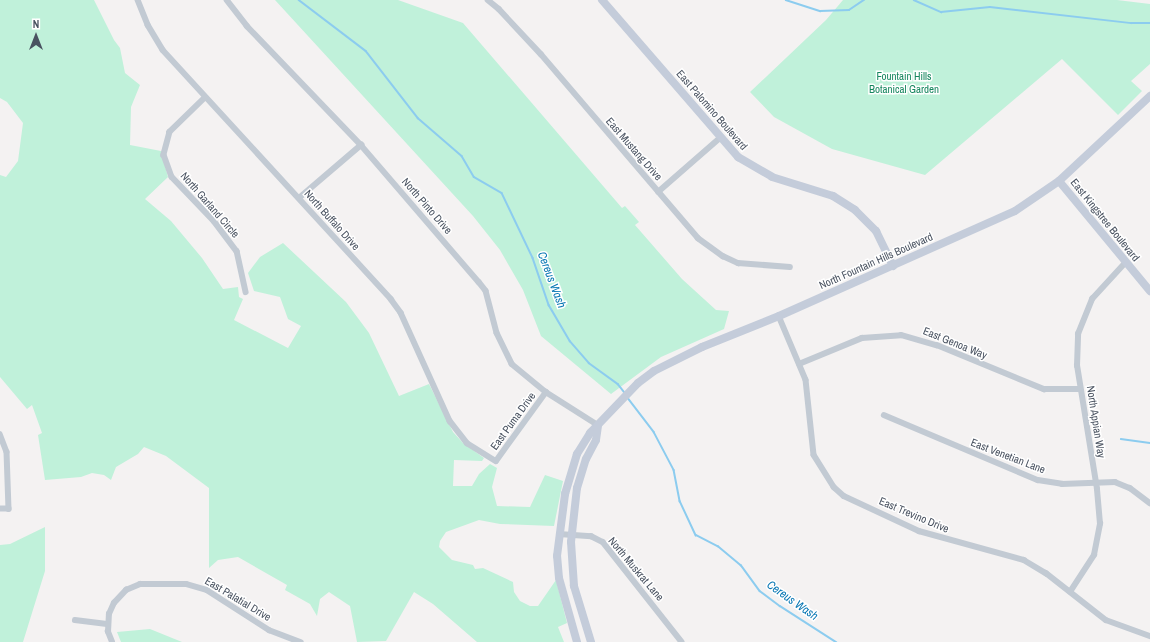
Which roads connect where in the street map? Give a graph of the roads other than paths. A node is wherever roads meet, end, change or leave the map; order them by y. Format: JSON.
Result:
{"nodes":[{"id":1,"x":138,"y":0,"type":"edge"},
{"id":2,"x":226,"y":0,"type":"edge"},
{"id":3,"x":488,"y":0,"type":"edge"},
{"id":4,"x":602,"y":0,"type":"edge"},
{"id":5,"x":1150,"y":96,"type":"edge"},
{"id":6,"x":205,"y":98,"type":"junction"},
{"id":7,"x":720,"y":138,"type":"junction"},
{"id":8,"x":361,"y":145,"type":"junction"},
{"id":9,"x":1059,"y":181,"type":"junction"},
{"id":10,"x":658,"y":192,"type":"junction"},
{"id":11,"x":299,"y":198,"type":"junction"},
{"id":12,"x":1126,"y":263,"type":"junction"},
{"id":13,"x":790,"y":266,"type":"dead end"},
{"id":14,"x":892,"y":266,"type":"junction"},
{"id":15,"x":1150,"y":291,"type":"edge"},
{"id":16,"x":246,"y":292,"type":"dead end"},
{"id":17,"x":779,"y":316,"type":"junction"},
{"id":18,"x":800,"y":364,"type":"junction"},
{"id":19,"x":1080,"y":389,"type":"junction"},
{"id":20,"x":546,"y":392,"type":"junction"},
{"id":21,"x":884,"y":415,"type":"dead end"},
{"id":22,"x":598,"y":425,"type":"junction"},
{"id":23,"x":0,"y":434,"type":"edge"},
{"id":24,"x":496,"y":461,"type":"joint"},
{"id":25,"x":1096,"y":482,"type":"junction"},
{"id":26,"x":1150,"y":503,"type":"edge"},
{"id":27,"x":0,"y":510,"type":"edge"},
{"id":28,"x":560,"y":534,"type":"junction"},
{"id":29,"x":571,"y":534,"type":"junction"},
{"id":30,"x":1070,"y":592,"type":"junction"},
{"id":31,"x":75,"y":620,"type":"dead end"},
{"id":32,"x":107,"y":624,"type":"junction"},
{"id":33,"x":1150,"y":636,"type":"edge"},
{"id":34,"x":112,"y":642,"type":"edge"},
{"id":35,"x":301,"y":642,"type":"edge"},
{"id":36,"x":577,"y":642,"type":"edge"},
{"id":37,"x":591,"y":642,"type":"edge"},
{"id":38,"x":682,"y":642,"type":"edge"}],
"edges":[{"from":1,"to":6,"type":"street","name":"North Buffalo Drive"},
{"from":2,"to":8,"type":"street","name":"North Pinto Drive"},
{"from":3,"to":10,"type":"street","name":"East Mustang Drive"},
{"from":4,"to":7,"type":"main road","name":"East Palomino Boulevard"},
{"from":5,"to":9,"type":"main road","name":"North Fountain Hills Boulevard"},
{"from":6,"to":11,"type":"street","name":"North Buffalo Drive"},
{"from":6,"to":16,"type":"street","name":"North Garland Circle"},
{"from":7,"to":10,"type":"street"},
{"from":7,"to":14,"type":"main road","name":"East Palomino Boulevard"},
{"from":8,"to":11,"type":"street"},
{"from":8,"to":20,"type":"street","name":"North Pinto Drive"},
{"from":9,"to":12,"type":"main road","name":"East Kingstree Boulevard"},
{"from":9,"to":14,"type":"main road","name":"North Fountain Hills Boulevard"},
{"from":10,"to":13,"type":"street","name":"East Mustang Drive"},
{"from":11,"to":24,"type":"street","name":"North Buffalo Drive"},
{"from":12,"to":15,"type":"main road","name":"East Kingstree Boulevard"},
{"from":12,"to":19,"type":"street","name":"North Appian Way"},
{"from":14,"to":17,"type":"main road","name":"North Fountain Hills Boulevard"},
{"from":17,"to":18,"type":"street","name":"East Trevino Drive"},
{"from":17,"to":22,"type":"main road","name":"North Fountain Hills Boulevard"},
{"from":18,"to":19,"type":"street","name":"East Genoa Way"},
{"from":18,"to":30,"type":"street","name":"East Trevino Drive"},
{"from":19,"to":25,"type":"street","name":"North Appian Way"},
{"from":20,"to":22,"type":"street","name":"North Pinto Drive"},
{"from":20,"to":24,"type":"street","name":"East Puma Drive"},
{"from":21,"to":25,"type":"street","name":"East Venetian Lane"},
{"from":22,"to":28,"type":"main road","name":"North Fountain Hills Boulevard"},
{"from":22,"to":29,"type":"main road"},
{"from":23,"to":27,"type":"street"},
{"from":25,"to":26,"type":"street","name":"East Venetian Lane"},
{"from":25,"to":30,"type":"street","name":"North Appian Way"},
{"from":28,"to":29,"type":"street","name":"North Muskrat Lane"},
{"from":28,"to":36,"type":"main road","name":"North Fountain Hills Boulevard"},
{"from":29,"to":37,"type":"main road"},
{"from":29,"to":38,"type":"street","name":"North Muskrat Lane"},
{"from":30,"to":33,"type":"street","name":"East Trevino Drive"},
{"from":31,"to":32,"type":"street"},
{"from":32,"to":34,"type":"street"},
{"from":32,"to":35,"type":"street","name":"East Palatial Drive"}]}
